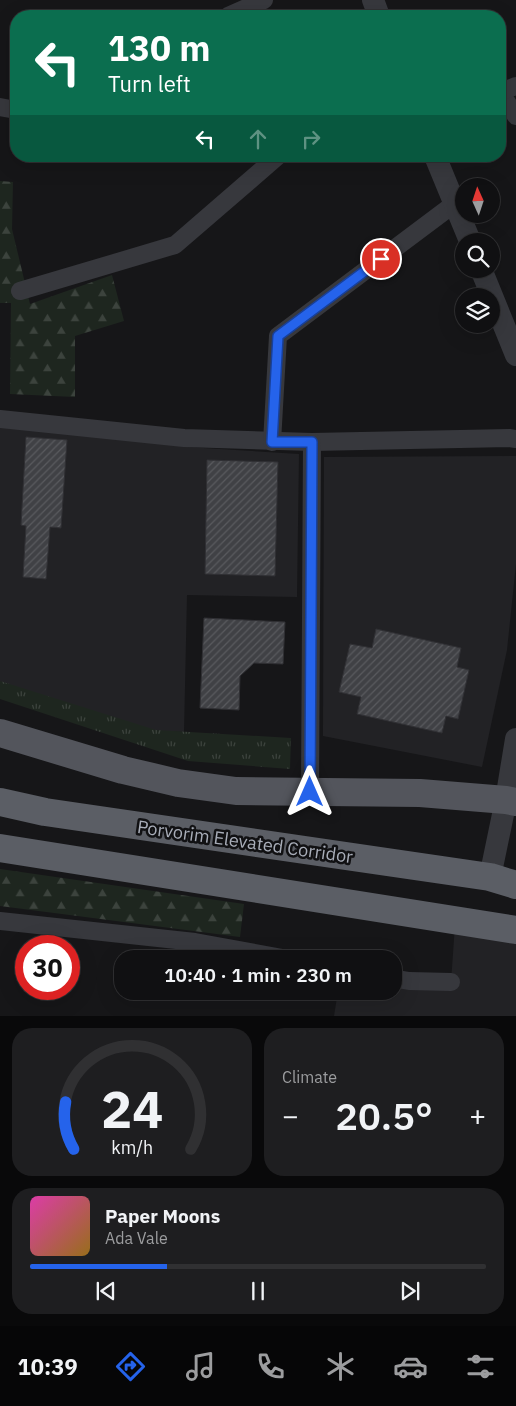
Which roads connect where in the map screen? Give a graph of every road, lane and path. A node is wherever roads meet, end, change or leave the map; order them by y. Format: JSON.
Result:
{"nodes":[{"id":1,"x":264,"y":0,"type":"edge"},
{"id":2,"x":242,"y":10,"type":"edge"},
{"id":3,"x":506,"y":101,"type":"edge"},
{"id":4,"x":516,"y":116,"type":"edge"},
{"id":5,"x":271,"y":162,"type":"edge"},
{"id":6,"x":437,"y":162,"type":"edge"},
{"id":7,"x":454,"y":204,"type":"junction"},
{"id":8,"x":467,"y":233,"type":"edge"},
{"id":9,"x":485,"y":278,"type":"edge"},
{"id":10,"x":20,"y":291,"type":"dead end"},
{"id":11,"x":516,"y":355,"type":"edge"},
{"id":12,"x":0,"y":419,"type":"edge"},
{"id":13,"x":516,"y":439,"type":"edge"},
{"id":14,"x":272,"y":442,"type":"junction"},
{"id":15,"x":312,"y":442,"type":"junction"},
{"id":16,"x":0,"y":733,"type":"edge"},
{"id":17,"x":516,"y":739,"type":"edge"},
{"id":18,"x":310,"y":792,"type":"junction"},
{"id":19,"x":511,"y":801,"type":"edge"},
{"id":20,"x":0,"y":802,"type":"edge"},
{"id":21,"x":0,"y":848,"type":"edge"},
{"id":22,"x":490,"y":877,"type":"junction"},
{"id":23,"x":516,"y":886,"type":"edge"},
{"id":24,"x":0,"y":921,"type":"edge"},
{"id":25,"x":516,"y":930,"type":"edge"},
{"id":26,"x":239,"y":950,"type":"edge"},
{"id":27,"x":402,"y":980,"type":"edge"},
{"id":28,"x":451,"y":982,"type":"dead end"}],
"edges":[{"from":1,"to":2,"type":"street"},
{"from":3,"to":4,"type":"street"},
{"from":5,"to":10,"type":"street"},
{"from":6,"to":7,"type":"street"},
{"from":7,"to":8,"type":"street"},
{"from":7,"to":14,"type":"street"},
{"from":9,"to":11,"type":"street"},
{"from":12,"to":14,"type":"street"},
{"from":13,"to":15,"type":"street"},
{"from":14,"to":15,"type":"street"},
{"from":15,"to":18,"type":"street"},
{"from":16,"to":18,"type":"main road"},
{"from":17,"to":19,"type":"street"},
{"from":18,"to":19,"type":"main road"},
{"from":19,"to":22,"type":"street"},
{"from":20,"to":22,"type":"highway","name":"Porvorim Elevated Corridor"},
{"from":21,"to":25,"type":"highway"},
{"from":22,"to":23,"type":"highway","name":"Porvorim Elevated Corridor"},
{"from":24,"to":26,"type":"street"},
{"from":27,"to":28,"type":"street"}]}
